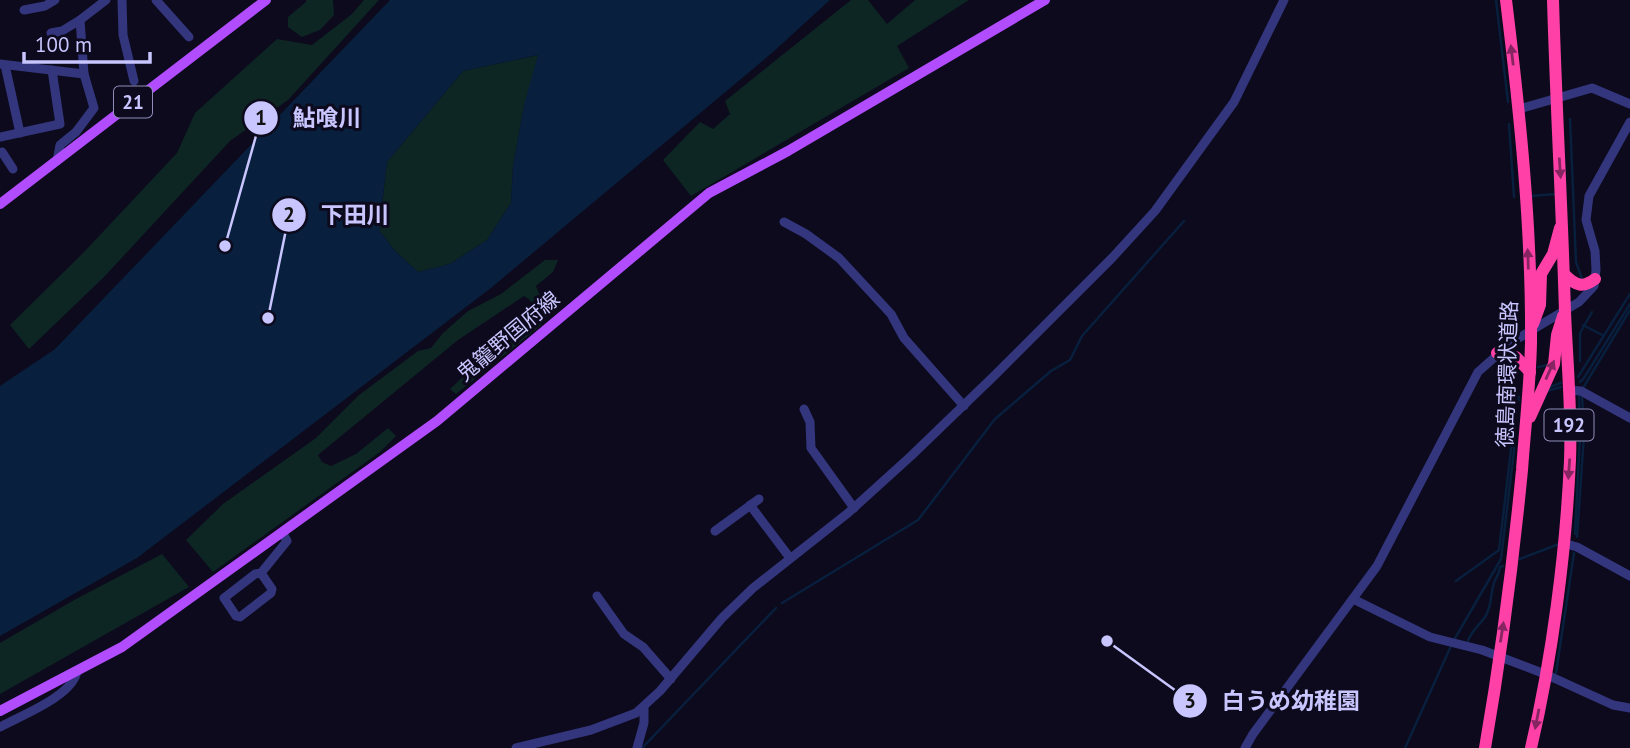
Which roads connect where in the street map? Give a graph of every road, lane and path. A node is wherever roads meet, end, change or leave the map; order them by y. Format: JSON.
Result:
{"nodes":[{"id":1,"x":55,"y":0,"type":"edge"},
{"id":2,"x":106,"y":0,"type":"edge"},
{"id":3,"x":122,"y":0,"type":"edge"},
{"id":4,"x":156,"y":0,"type":"edge"},
{"id":5,"x":266,"y":0,"type":"edge"},
{"id":6,"x":1045,"y":0,"type":"edge"},
{"id":7,"x":1284,"y":0,"type":"edge"},
{"id":8,"x":1506,"y":0,"type":"edge"},
{"id":9,"x":1553,"y":0,"type":"edge"},
{"id":10,"x":24,"y":10,"type":"dead end"},
{"id":11,"x":80,"y":20,"type":"junction"},
{"id":12,"x":51,"y":33,"type":"dead end"},
{"id":13,"x":189,"y":37,"type":"dead end"},
{"id":14,"x":3,"y":64,"type":"edge"},
{"id":15,"x":52,"y":70,"type":"junction"},
{"id":16,"x":84,"y":74,"type":"junction"},
{"id":17,"x":134,"y":80,"type":"dead end"},
{"id":18,"x":1555,"y":100,"type":"junction"},
{"id":19,"x":1630,"y":104,"type":"edge"},
{"id":20,"x":1519,"y":109,"type":"junction"},
{"id":21,"x":1630,"y":122,"type":"edge"},
{"id":22,"x":20,"y":133,"type":"junction"},
{"id":23,"x":0,"y":137,"type":"edge"},
{"id":24,"x":1,"y":151,"type":"edge"},
{"id":25,"x":57,"y":161,"type":"junction"},
{"id":26,"x":13,"y":169,"type":"dead end"},
{"id":27,"x":0,"y":204,"type":"edge"},
{"id":28,"x":1563,"y":218,"type":"junction"},
{"id":29,"x":784,"y":222,"type":"dead end"},
{"id":30,"x":1565,"y":275,"type":"junction"},
{"id":31,"x":1595,"y":279,"type":"junction"},
{"id":32,"x":1565,"y":310,"type":"junction"},
{"id":33,"x":1531,"y":330,"type":"junction"},
{"id":34,"x":1497,"y":353,"type":"junction"},
{"id":35,"x":1530,"y":372,"type":"junction"},
{"id":36,"x":1568,"y":390,"type":"junction"},
{"id":37,"x":964,"y":406,"type":"junction"},
{"id":38,"x":804,"y":409,"type":"dead end"},
{"id":39,"x":1630,"y":418,"type":"edge"},
{"id":40,"x":1525,"y":427,"type":"junction"},
{"id":41,"x":759,"y":499,"type":"dead end"},
{"id":42,"x":750,"y":505,"type":"junction"},
{"id":43,"x":853,"y":508,"type":"junction"},
{"id":44,"x":716,"y":531,"type":"dead end"},
{"id":45,"x":282,"y":532,"type":"junction"},
{"id":46,"x":1563,"y":543,"type":"junction"},
{"id":47,"x":790,"y":558,"type":"junction"},
{"id":48,"x":261,"y":573,"type":"junction"},
{"id":49,"x":1630,"y":576,"type":"edge"},
{"id":50,"x":597,"y":596,"type":"dead end"},
{"id":51,"x":1353,"y":599,"type":"junction"},
{"id":52,"x":1498,"y":657,"type":"junction"},
{"id":53,"x":78,"y":671,"type":"junction"},
{"id":54,"x":1545,"y":674,"type":"junction"},
{"id":55,"x":671,"y":679,"type":"junction"},
{"id":56,"x":644,"y":707,"type":"junction"},
{"id":57,"x":1630,"y":708,"type":"edge"},
{"id":58,"x":0,"y":710,"type":"edge"},
{"id":59,"x":0,"y":727,"type":"edge"},
{"id":60,"x":516,"y":748,"type":"edge"},
{"id":61,"x":637,"y":748,"type":"edge"},
{"id":62,"x":1245,"y":748,"type":"edge"},
{"id":63,"x":1485,"y":748,"type":"edge"},
{"id":64,"x":1531,"y":748,"type":"edge"}],
"edges":[{"from":1,"to":10,"type":"street"},
{"from":2,"to":11,"type":"street"},
{"from":3,"to":17,"type":"street"},
{"from":4,"to":13,"type":"street"},
{"from":5,"to":25,"type":"main road","number":"21"},
{"from":6,"to":45,"type":"main road","name":"鬼籠野国府線"},
{"from":7,"to":37,"type":"street"},
{"from":20,"to":8,"type":"highway","name":"徳島南環状道路","number":"192","one_way":true},
{"from":9,"to":18,"type":"highway","number":"192"},
{"from":11,"to":12,"type":"street"},
{"from":11,"to":16,"type":"street"},
{"from":14,"to":15,"type":"street"},
{"from":14,"to":22,"type":"street"},
{"from":15,"to":16,"type":"street"},
{"from":15,"to":22,"type":"street"},
{"from":16,"to":25,"type":"street"},
{"from":18,"to":19,"type":"street"},
{"from":18,"to":20,"type":"street"},
{"from":18,"to":28,"type":"highway","number":"192","one_way":true},
{"from":33,"to":20,"type":"highway","name":"徳島南環状道路","number":"192","one_way":true},
{"from":21,"to":31,"type":"street"},
{"from":22,"to":23,"type":"street"},
{"from":24,"to":26,"type":"street"},
{"from":25,"to":27,"type":"main road","number":"21"},
{"from":28,"to":30,"type":"highway","number":"192"},
{"from":28,"to":33,"type":"highway"},
{"from":29,"to":37,"type":"street"},
{"from":30,"to":31,"type":"highway"},
{"from":30,"to":32,"type":"highway","number":"192"},
{"from":31,"to":32,"type":"street"},
{"from":32,"to":33,"type":"street"},
{"from":32,"to":36,"type":"highway","number":"192"},
{"from":40,"to":32,"type":"highway","one_way":true},
{"from":33,"to":34,"type":"street"},
{"from":33,"to":35,"type":"highway","name":"徳島南環状道路","number":"192"},
{"from":34,"to":35,"type":"highway"},
{"from":34,"to":51,"type":"street"},
{"from":35,"to":40,"type":"highway","name":"徳島南環状道路","number":"192"},
{"from":36,"to":39,"type":"street"},
{"from":36,"to":46,"type":"highway","number":"192","one_way":true},
{"from":37,"to":43,"type":"street"},
{"from":38,"to":43,"type":"street"},
{"from":52,"to":40,"type":"highway","name":"徳島南環状道路","number":"192","one_way":true},
{"from":41,"to":42,"type":"street"},
{"from":42,"to":44,"type":"street"},
{"from":42,"to":47,"type":"street"},
{"from":43,"to":47,"type":"street"},
{"from":45,"to":48,"type":"street"},
{"from":45,"to":53,"type":"main road","name":"鬼籠野国府線"},
{"from":46,"to":49,"type":"street"},
{"from":46,"to":54,"type":"highway","number":"192"},
{"from":47,"to":55,"type":"street"},
{"from":48,"to":48,"type":"street"},
{"from":50,"to":55,"type":"street"},
{"from":51,"to":52,"type":"street"},
{"from":51,"to":62,"type":"street"},
{"from":52,"to":54,"type":"street"},
{"from":52,"to":63,"type":"highway","name":"徳島南環状道路","number":"192"},
{"from":53,"to":58,"type":"main road","name":"鬼籠野国府線"},
{"from":53,"to":59,"type":"street"},
{"from":54,"to":57,"type":"street"},
{"from":54,"to":64,"type":"highway","number":"192","one_way":true},
{"from":55,"to":56,"type":"street"},
{"from":56,"to":60,"type":"street"},
{"from":56,"to":61,"type":"street"}]}
